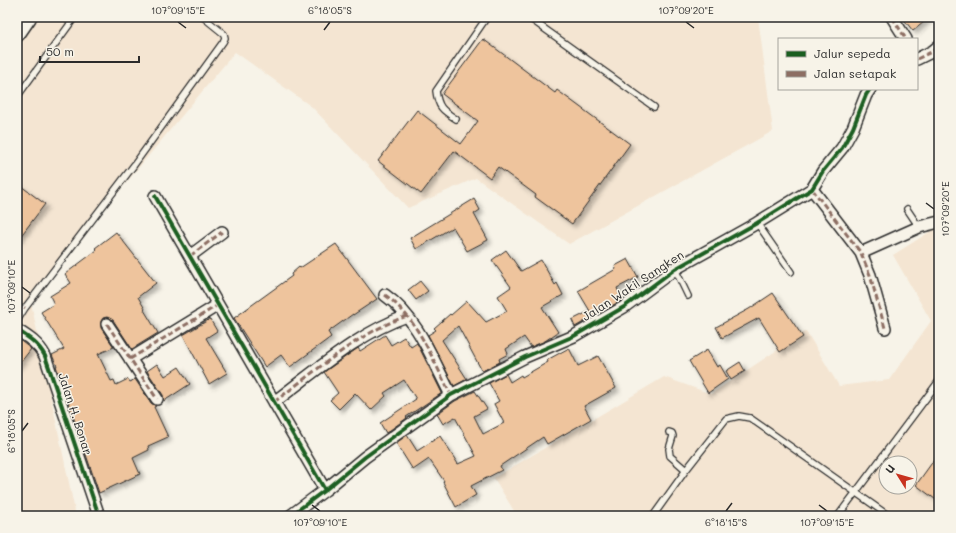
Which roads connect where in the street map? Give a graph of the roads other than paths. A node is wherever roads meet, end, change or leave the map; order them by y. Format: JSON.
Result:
{"nodes":[{"id":1,"x":28,"y":17,"type":"edge"},
{"id":2,"x":75,"y":17,"type":"edge"},
{"id":3,"x":203,"y":17,"type":"edge"},
{"id":4,"x":487,"y":17,"type":"edge"},
{"id":5,"x":528,"y":17,"type":"edge"},
{"id":6,"x":892,"y":17,"type":"edge"},
{"id":7,"x":17,"y":32,"type":"edge"},
{"id":8,"x":905,"y":38,"type":"edge"},
{"id":9,"x":939,"y":46,"type":"edge"},
{"id":10,"x":918,"y":58,"type":"edge"},
{"id":11,"x":869,"y":90,"type":"edge"},
{"id":12,"x":17,"y":98,"type":"edge"},
{"id":13,"x":654,"y":108,"type":"dead end"},
{"id":14,"x":456,"y":119,"type":"dead end"},
{"id":15,"x":812,"y":189,"type":"junction"},
{"id":16,"x":155,"y":196,"type":"dead end"},
{"id":17,"x":907,"y":209,"type":"dead end"},
{"id":18,"x":939,"y":222,"type":"edge"},
{"id":19,"x":757,"y":223,"type":"junction"},
{"id":20,"x":919,"y":227,"type":"junction"},
{"id":21,"x":222,"y":232,"type":"dead end"},
{"id":22,"x":861,"y":253,"type":"junction"},
{"id":23,"x":190,"y":256,"type":"junction"},
{"id":24,"x":675,"y":269,"type":"junction"},
{"id":25,"x":791,"y":272,"type":"dead end"},
{"id":26,"x":385,"y":295,"type":"dead end"},
{"id":27,"x":688,"y":296,"type":"dead end"},
{"id":28,"x":218,"y":305,"type":"junction"},
{"id":29,"x":407,"y":316,"type":"junction"},
{"id":30,"x":17,"y":321,"type":"edge"},
{"id":31,"x":107,"y":324,"type":"dead end"},
{"id":32,"x":884,"y":328,"type":"dead end"},
{"id":33,"x":17,"y":330,"type":"edge"},
{"id":34,"x":130,"y":359,"type":"junction"},
{"id":35,"x":939,"y":381,"type":"edge"},
{"id":36,"x":451,"y":396,"type":"junction"},
{"id":37,"x":157,"y":399,"type":"dead end"},
{"id":38,"x":274,"y":402,"type":"junction"},
{"id":39,"x":669,"y":432,"type":"dead end"},
{"id":40,"x":686,"y":470,"type":"junction"},
{"id":41,"x":325,"y":490,"type":"junction"},
{"id":42,"x":855,"y":491,"type":"junction"},
{"id":43,"x":99,"y":516,"type":"edge"},
{"id":44,"x":290,"y":516,"type":"edge"},
{"id":45,"x":653,"y":516,"type":"edge"},
{"id":46,"x":838,"y":516,"type":"edge"},
{"id":47,"x":889,"y":516,"type":"edge"}],
"edges":[{"from":1,"to":7,"type":"main road"},
{"from":2,"to":12,"type":"lane"},
{"from":3,"to":30,"type":"lane"},
{"from":4,"to":14,"type":"lane"},
{"from":5,"to":13,"type":"lane"},
{"from":6,"to":8,"type":"street"},
{"from":9,"to":10,"type":"street"},
{"from":11,"to":15,"type":"street","name":"Jalan Wakil Sangken"},
{"from":15,"to":19,"type":"street","name":"Jalan Wakil Sangken"},
{"from":15,"to":22,"type":"street"},
{"from":16,"to":23,"type":"street"},
{"from":17,"to":20,"type":"lane"},
{"from":18,"to":20,"type":"street"},
{"from":19,"to":24,"type":"street","name":"Jalan Wakil Sangken"},
{"from":19,"to":25,"type":"lane"},
{"from":20,"to":22,"type":"street"},
{"from":21,"to":23,"type":"street"},
{"from":22,"to":32,"type":"street"},
{"from":23,"to":28,"type":"street"},
{"from":24,"to":27,"type":"lane"},
{"from":24,"to":36,"type":"street","name":"Jalan Wakil Sangken"},
{"from":26,"to":29,"type":"street"},
{"from":28,"to":34,"type":"street"},
{"from":28,"to":38,"type":"street"},
{"from":29,"to":36,"type":"street"},
{"from":29,"to":38,"type":"street"},
{"from":31,"to":34,"type":"street"},
{"from":33,"to":43,"type":"street","name":"Jalan H. Bonar"},
{"from":34,"to":37,"type":"street"},
{"from":35,"to":42,"type":"lane"},
{"from":36,"to":41,"type":"street","name":"Jalan Wakil Sangken"},
{"from":38,"to":41,"type":"street"},
{"from":39,"to":40,"type":"lane"},
{"from":40,"to":42,"type":"lane"},
{"from":40,"to":45,"type":"lane"},
{"from":41,"to":44,"type":"street","name":"Jalan Wakil Sangken"},
{"from":42,"to":46,"type":"lane"},
{"from":42,"to":47,"type":"lane"}]}
